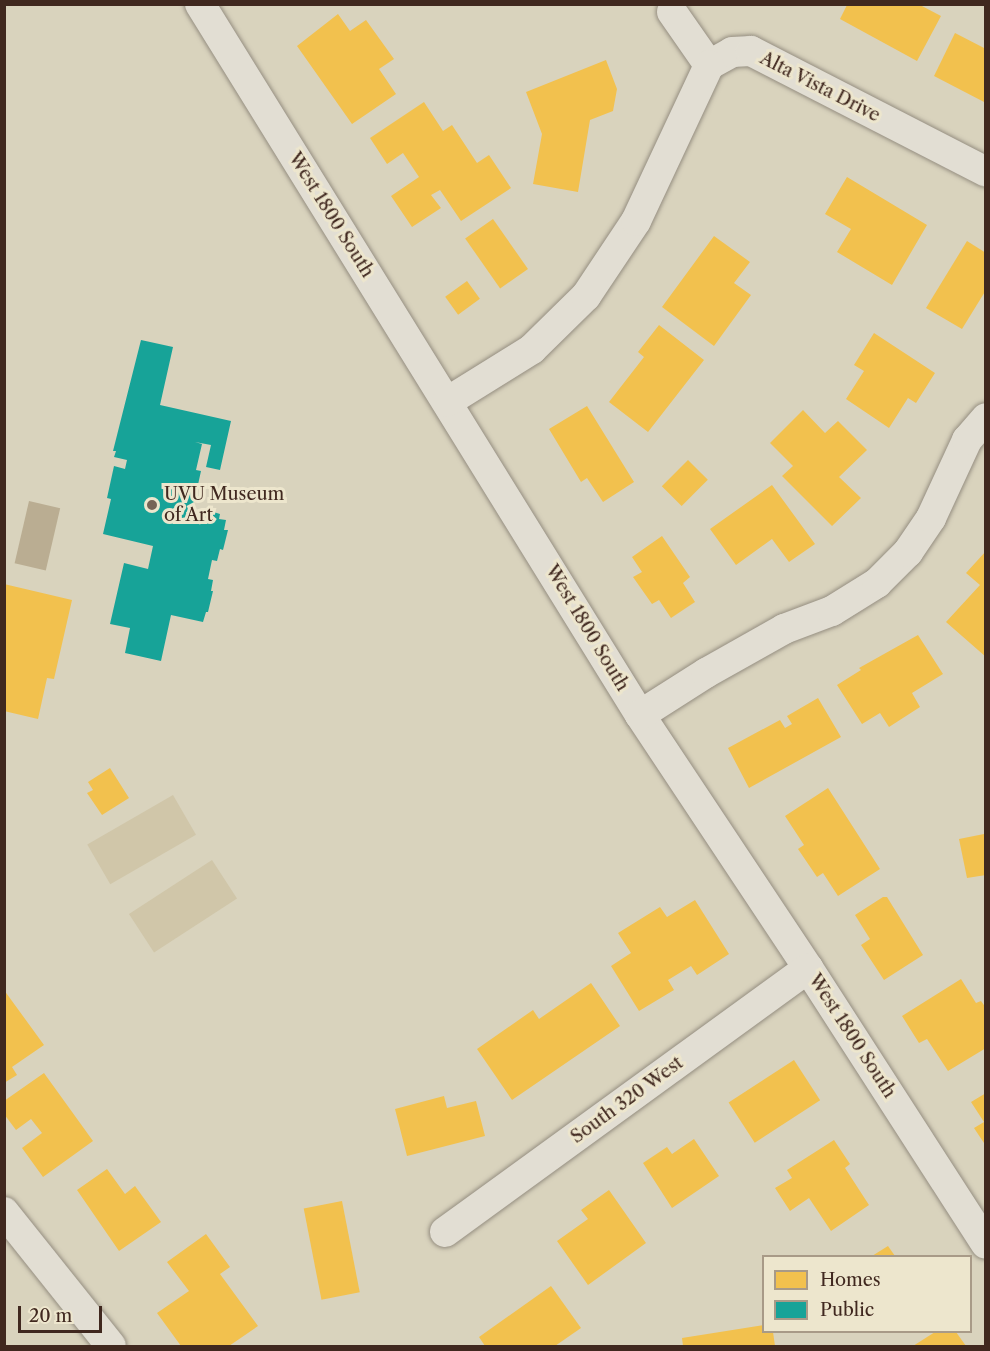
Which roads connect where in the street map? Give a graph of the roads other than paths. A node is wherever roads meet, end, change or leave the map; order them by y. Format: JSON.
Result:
{"nodes":[{"id":1,"x":200,"y":4,"type":"edge"},
{"id":2,"x":672,"y":12,"type":"dead end"},
{"id":3,"x":709,"y":64,"type":"junction"},
{"id":4,"x":986,"y":172,"type":"edge"},
{"id":5,"x":447,"y":402,"type":"junction"},
{"id":6,"x":986,"y":418,"type":"edge"},
{"id":7,"x":640,"y":716,"type":"junction"},
{"id":8,"x":808,"y":968,"type":"junction"},
{"id":9,"x":4,"y":1212,"type":"edge"},
{"id":10,"x":445,"y":1232,"type":"dead end"},
{"id":11,"x":986,"y":1244,"type":"edge"},
{"id":12,"x":111,"y":1347,"type":"edge"}],
"edges":[{"from":1,"to":5,"type":"street","name":"West 1800 South"},
{"from":2,"to":3,"type":"street"},
{"from":3,"to":4,"type":"street","name":"Alta Vista Drive"},
{"from":3,"to":5,"type":"street"},
{"from":5,"to":7,"type":"street","name":"West 1800 South"},
{"from":6,"to":7,"type":"street"},
{"from":7,"to":8,"type":"street","name":"West 1800 South"},
{"from":8,"to":10,"type":"street","name":"South 320 West"},
{"from":8,"to":11,"type":"street","name":"West 1800 South"},
{"from":9,"to":12,"type":"street"}]}
